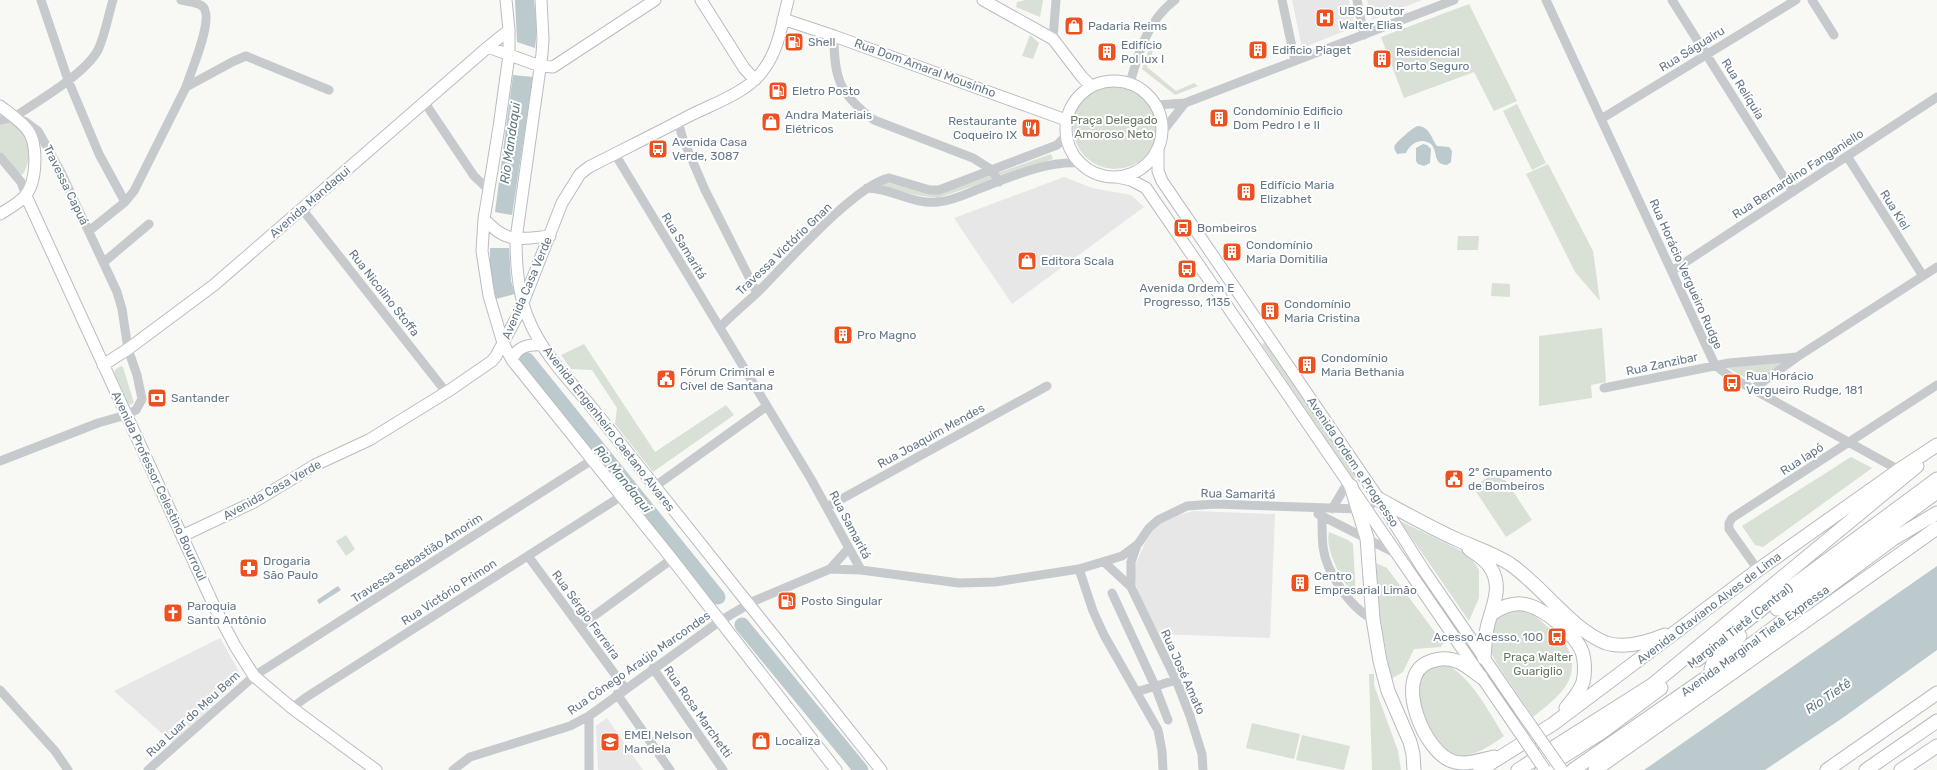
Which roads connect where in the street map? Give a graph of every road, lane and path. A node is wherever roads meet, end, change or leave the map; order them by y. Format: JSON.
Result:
{"nodes":[{"id":1,"x":41,"y":0,"type":"edge"},
{"id":2,"x":113,"y":0,"type":"edge"},
{"id":3,"x":181,"y":0,"type":"edge"},
{"id":4,"x":506,"y":0,"type":"edge"},
{"id":5,"x":540,"y":0,"type":"edge"},
{"id":6,"x":655,"y":0,"type":"edge"},
{"id":7,"x":701,"y":0,"type":"edge"},
{"id":8,"x":788,"y":0,"type":"edge"},
{"id":9,"x":983,"y":0,"type":"edge"},
{"id":10,"x":1175,"y":0,"type":"edge"},
{"id":11,"x":1282,"y":0,"type":"edge"},
{"id":12,"x":1357,"y":0,"type":"edge"},
{"id":13,"x":1454,"y":0,"type":"edge"},
{"id":14,"x":1546,"y":0,"type":"edge"},
{"id":15,"x":1672,"y":0,"type":"edge"},
{"id":16,"x":1796,"y":0,"type":"edge"},
{"id":17,"x":1812,"y":0,"type":"edge"},
{"id":18,"x":1054,"y":2,"type":"edge"},
{"id":19,"x":1437,"y":3,"type":"edge"},
{"id":20,"x":783,"y":20,"type":"junction"},
{"id":21,"x":509,"y":30,"type":"junction"},
{"id":22,"x":1364,"y":35,"type":"junction"},
{"id":23,"x":1834,"y":35,"type":"dead end"},
{"id":24,"x":834,"y":36,"type":"junction"},
{"id":25,"x":1053,"y":39,"type":"junction"},
{"id":26,"x":488,"y":46,"type":"junction"},
{"id":27,"x":1706,"y":54,"type":"junction"},
{"id":28,"x":509,"y":55,"type":"junction"},
{"id":29,"x":1294,"y":61,"type":"junction"},
{"id":30,"x":540,"y":66,"type":"junction"},
{"id":31,"x":68,"y":80,"type":"junction"},
{"id":32,"x":755,"y":80,"type":"junction"},
{"id":33,"x":1130,"y":83,"type":"junction"},
{"id":34,"x":1092,"y":86,"type":"junction"},
{"id":35,"x":186,"y":87,"type":"junction"},
{"id":36,"x":329,"y":90,"type":"dead end"},
{"id":37,"x":1937,"y":97,"type":"edge"},
{"id":38,"x":425,"y":103,"type":"junction"},
{"id":39,"x":1185,"y":103,"type":"junction"},
{"id":40,"x":1157,"y":105,"type":"junction"},
{"id":41,"x":0,"y":106,"type":"edge"},
{"id":42,"x":14,"y":117,"type":"junction"},
{"id":43,"x":1601,"y":119,"type":"junction"},
{"id":44,"x":0,"y":120,"type":"edge"},
{"id":45,"x":1066,"y":120,"type":"junction"},
{"id":46,"x":678,"y":122,"type":"junction"},
{"id":47,"x":1162,"y":131,"type":"junction"},
{"id":48,"x":1066,"y":136,"type":"junction"},
{"id":49,"x":1158,"y":150,"type":"junction"},
{"id":50,"x":615,"y":154,"type":"junction"},
{"id":51,"x":1847,"y":156,"type":"junction"},
{"id":52,"x":0,"y":157,"type":"edge"},
{"id":53,"x":1080,"y":163,"type":"junction"},
{"id":54,"x":992,"y":170,"type":"junction"},
{"id":55,"x":1117,"y":177,"type":"junction"},
{"id":56,"x":999,"y":182,"type":"junction"},
{"id":57,"x":865,"y":188,"type":"junction"},
{"id":58,"x":489,"y":190,"type":"junction"},
{"id":59,"x":1793,"y":192,"type":"junction"},
{"id":60,"x":26,"y":196,"type":"junction"},
{"id":61,"x":125,"y":202,"type":"junction"},
{"id":62,"x":302,"y":209,"type":"junction"},
{"id":63,"x":0,"y":214,"type":"edge"},
{"id":64,"x":484,"y":219,"type":"junction"},
{"id":65,"x":149,"y":224,"type":"dead end"},
{"id":66,"x":89,"y":231,"type":"junction"},
{"id":67,"x":550,"y":236,"type":"junction"},
{"id":68,"x":516,"y":239,"type":"junction"},
{"id":69,"x":104,"y":262,"type":"junction"},
{"id":70,"x":1937,"y":268,"type":"edge"},
{"id":71,"x":1672,"y":271,"type":"junction"},
{"id":72,"x":1923,"y":276,"type":"junction"},
{"id":73,"x":757,"y":293,"type":"junction"},
{"id":74,"x":523,"y":302,"type":"junction"},
{"id":75,"x":720,"y":327,"type":"junction"},
{"id":76,"x":503,"y":343,"type":"junction"},
{"id":77,"x":542,"y":345,"type":"junction"},
{"id":78,"x":128,"y":349,"type":"junction"},
{"id":79,"x":1797,"y":358,"type":"junction"},
{"id":80,"x":512,"y":360,"type":"junction"},
{"id":81,"x":103,"y":365,"type":"junction"},
{"id":82,"x":1715,"y":365,"type":"junction"},
{"id":83,"x":1937,"y":385,"type":"edge"},
{"id":84,"x":1047,"y":386,"type":"dead end"},
{"id":85,"x":1604,"y":388,"type":"dead end"},
{"id":86,"x":1753,"y":389,"type":"junction"},
{"id":87,"x":446,"y":392,"type":"junction"},
{"id":88,"x":767,"y":406,"type":"junction"},
{"id":89,"x":126,"y":415,"type":"junction"},
{"id":90,"x":1849,"y":443,"type":"junction"},
{"id":91,"x":1937,"y":446,"type":"edge"},
{"id":92,"x":592,"y":460,"type":"junction"},
{"id":93,"x":0,"y":461,"type":"edge"},
{"id":94,"x":1899,"y":470,"type":"junction"},
{"id":95,"x":1937,"y":480,"type":"edge"},
{"id":96,"x":1349,"y":484,"type":"junction"},
{"id":97,"x":654,"y":487,"type":"junction"},
{"id":98,"x":1937,"y":492,"type":"edge"},
{"id":99,"x":620,"y":497,"type":"junction"},
{"id":100,"x":1379,"y":499,"type":"junction"},
{"id":101,"x":827,"y":507,"type":"junction"},
{"id":102,"x":1304,"y":508,"type":"junction"},
{"id":103,"x":1332,"y":509,"type":"junction"},
{"id":104,"x":1362,"y":509,"type":"junction"},
{"id":105,"x":1937,"y":513,"type":"edge"},
{"id":106,"x":1322,"y":516,"type":"junction"},
{"id":107,"x":1334,"y":522,"type":"junction"},
{"id":108,"x":1937,"y":528,"type":"edge"},
{"id":109,"x":182,"y":536,"type":"junction"},
{"id":110,"x":1323,"y":537,"type":"junction"},
{"id":111,"x":1367,"y":538,"type":"junction"},
{"id":112,"x":1458,"y":540,"type":"junction"},
{"id":113,"x":1138,"y":544,"type":"junction"},
{"id":114,"x":848,"y":549,"type":"junction"},
{"id":115,"x":1399,"y":555,"type":"junction"},
{"id":116,"x":528,"y":556,"type":"junction"},
{"id":117,"x":672,"y":559,"type":"junction"},
{"id":118,"x":1104,"y":562,"type":"junction"},
{"id":119,"x":830,"y":569,"type":"junction"},
{"id":120,"x":1079,"y":569,"type":"junction"},
{"id":121,"x":861,"y":570,"type":"junction"},
{"id":122,"x":1758,"y":570,"type":"junction"},
{"id":123,"x":1131,"y":587,"type":"junction"},
{"id":124,"x":1112,"y":592,"type":"dead end"},
{"id":125,"x":748,"y":604,"type":"junction"},
{"id":126,"x":1493,"y":613,"type":"junction"},
{"id":127,"x":1373,"y":619,"type":"junction"},
{"id":128,"x":720,"y":621,"type":"junction"},
{"id":129,"x":580,"y":626,"type":"junction"},
{"id":130,"x":1678,"y":629,"type":"junction"},
{"id":131,"x":1484,"y":658,"type":"junction"},
{"id":132,"x":653,"y":668,"type":"junction"},
{"id":133,"x":1710,"y":674,"type":"junction"},
{"id":134,"x":254,"y":676,"type":"junction"},
{"id":135,"x":1481,"y":677,"type":"junction"},
{"id":136,"x":1176,"y":680,"type":"junction"},
{"id":137,"x":1155,"y":686,"type":"junction"},
{"id":138,"x":0,"y":690,"type":"edge"},
{"id":139,"x":621,"y":691,"type":"junction"},
{"id":140,"x":1136,"y":692,"type":"junction"},
{"id":141,"x":1937,"y":693,"type":"edge"},
{"id":142,"x":292,"y":708,"type":"junction"},
{"id":143,"x":589,"y":716,"type":"junction"},
{"id":144,"x":1168,"y":720,"type":"dead end"},
{"id":145,"x":1937,"y":721,"type":"edge"},
{"id":146,"x":1553,"y":724,"type":"junction"},
{"id":147,"x":1937,"y":746,"type":"edge"},
{"id":148,"x":1505,"y":754,"type":"junction"},
{"id":149,"x":369,"y":768,"type":"edge"},
{"id":150,"x":68,"y":770,"type":"edge"},
{"id":151,"x":148,"y":770,"type":"edge"},
{"id":152,"x":452,"y":770,"type":"edge"},
{"id":153,"x":589,"y":770,"type":"edge"},
{"id":154,"x":670,"y":770,"type":"edge"},
{"id":155,"x":723,"y":770,"type":"edge"},
{"id":156,"x":836,"y":770,"type":"edge"},
{"id":157,"x":881,"y":770,"type":"edge"},
{"id":158,"x":1163,"y":770,"type":"edge"},
{"id":159,"x":1204,"y":770,"type":"edge"},
{"id":160,"x":1414,"y":770,"type":"edge"},
{"id":161,"x":1480,"y":770,"type":"edge"},
{"id":162,"x":1518,"y":770,"type":"edge"},
{"id":163,"x":1542,"y":770,"type":"edge"},
{"id":164,"x":1545,"y":770,"type":"edge"},
{"id":165,"x":1562,"y":770,"type":"edge"},
{"id":166,"x":1573,"y":770,"type":"edge"},
{"id":167,"x":1594,"y":770,"type":"edge"},
{"id":168,"x":1827,"y":770,"type":"edge"},
{"id":169,"x":1866,"y":770,"type":"edge"},
{"id":170,"x":1901,"y":770,"type":"edge"}],
"edges":[{"from":1,"to":31,"type":"street"},
{"from":2,"to":31,"type":"street"},
{"from":3,"to":35,"type":"street"},
{"from":4,"to":21,"type":"main road"},
{"from":5,"to":30,"type":"main road","name":"Avenida Engenheiro Caetano Alvares"},
{"from":6,"to":30,"type":"main road"},
{"from":7,"to":32,"type":"main road"},
{"from":8,"to":20,"type":"main road","name":"Avenida Casa Verde"},
{"from":9,"to":25,"type":"main road"},
{"from":10,"to":33,"type":"street"},
{"from":11,"to":29,"type":"street"},
{"from":12,"to":22,"type":"street"},
{"from":13,"to":19,"type":"street"},
{"from":14,"to":43,"type":"street","name":"Rua Horácio Vergueiro Rudge"},
{"from":15,"to":27,"type":"street","name":"Rua Relíquia"},
{"from":16,"to":27,"type":"street","name":"Rua Ságuairu"},
{"from":17,"to":23,"type":"street"},
{"from":18,"to":25,"type":"street"},
{"from":19,"to":22,"type":"street"},
{"from":20,"to":24,"type":"main road","name":"Rua Dom Amaral Mousinho"},
{"from":20,"to":32,"type":"main road","name":"Avenida Casa Verde"},
{"from":21,"to":26,"type":"main road","name":"Avenida Mandaqui"},
{"from":21,"to":28,"type":"main road"},
{"from":22,"to":29,"type":"street"},
{"from":24,"to":45,"type":"main road","name":"Rua Dom Amaral Mousinho"},
{"from":24,"to":54,"type":"street"},
{"from":25,"to":34,"type":"main road"},
{"from":26,"to":28,"type":"main road"},
{"from":26,"to":38,"type":"main road","name":"Avenida Mandaqui"},
{"from":27,"to":43,"type":"street","name":"Rua Ságuairu"},
{"from":27,"to":59,"type":"street","name":"Rua Relíquia"},
{"from":28,"to":30,"type":"main road"},
{"from":28,"to":58,"type":"main road"},
{"from":29,"to":39,"type":"street"},
{"from":30,"to":68,"type":"main road","name":"Avenida Engenheiro Caetano Alvares"},
{"from":31,"to":42,"type":"street"},
{"from":31,"to":61,"type":"street"},
{"from":32,"to":46,"type":"main road","name":"Avenida Casa Verde"},
{"from":33,"to":34,"type":"main road"},
{"from":33,"to":40,"type":"main road"},
{"from":34,"to":45,"type":"main road"},
{"from":35,"to":36,"type":"street"},
{"from":35,"to":61,"type":"street"},
{"from":37,"to":51,"type":"street","name":"Rua Bernardino Fanganiello"},
{"from":38,"to":58,"type":"street"},
{"from":38,"to":62,"type":"main road","name":"Avenida Mandaqui"},
{"from":39,"to":40,"type":"street"},
{"from":39,"to":47,"type":"street"},
{"from":40,"to":47,"type":"main road"},
{"from":41,"to":42,"type":"main road"},
{"from":42,"to":44,"type":"street"},
{"from":42,"to":60,"type":"main road","name":"Travessa Capuá"},
{"from":42,"to":66,"type":"street","name":"Travessa Capuá"},
{"from":43,"to":71,"type":"street","name":"Rua Horácio Vergueiro Rudge"},
{"from":45,"to":48,"type":"main road"},
{"from":46,"to":50,"type":"main road","name":"Avenida Casa Verde"},
{"from":46,"to":73,"type":"street"},
{"from":47,"to":49,"type":"main road"},
{"from":48,"to":53,"type":"main road"},
{"from":48,"to":54,"type":"street","name":"Travessa Victório Gnan"},
{"from":49,"to":55,"type":"main road"},
{"from":49,"to":100,"type":"main road","name":"Avenida Ordem e Progresso"},
{"from":50,"to":67,"type":"main road","name":"Avenida Casa Verde"},
{"from":50,"to":75,"type":"street","name":"Rua Samaritá"},
{"from":51,"to":59,"type":"street","name":"Rua Bernardino Fanganiello"},
{"from":51,"to":72,"type":"street","name":"Rua Kiel"},
{"from":52,"to":60,"type":"street"},
{"from":53,"to":55,"type":"main road"},
{"from":53,"to":56,"type":"street"},
{"from":54,"to":56,"type":"street"},
{"from":54,"to":57,"type":"street","name":"Travessa Victório Gnan"},
{"from":55,"to":96,"type":"main road","name":"Avenida Ordem e Progresso"},
{"from":56,"to":57,"type":"street"},
{"from":57,"to":73,"type":"street","name":"Travessa Victório Gnan"},
{"from":58,"to":64,"type":"main road"},
{"from":59,"to":71,"type":"street","name":"Rua Bernardino Fanganiello"},
{"from":60,"to":63,"type":"main road"},
{"from":60,"to":81,"type":"main road","name":"Avenida Professor Celestino Bourroul"},
{"from":61,"to":66,"type":"street"},
{"from":62,"to":78,"type":"main road","name":"Avenida Mandaqui"},
{"from":62,"to":87,"type":"street","name":"Rua Nicolino Stoffa"},
{"from":64,"to":68,"type":"main road"},
{"from":64,"to":76,"type":"main road"},
{"from":65,"to":69,"type":"street"},
{"from":66,"to":69,"type":"street","name":"Travessa Capuá"},
{"from":67,"to":68,"type":"main road"},
{"from":67,"to":74,"type":"main road","name":"Avenida Casa Verde"},
{"from":68,"to":74,"type":"main road","name":"Avenida Engenheiro Caetano Alvares"},
{"from":69,"to":78,"type":"street","name":"Travessa Capuá"},
{"from":70,"to":72,"type":"street","name":"Rua Zanzibar"},
{"from":71,"to":82,"type":"street","name":"Rua Horácio Vergueiro Rudge"},
{"from":72,"to":79,"type":"street","name":"Rua Zanzibar"},
{"from":73,"to":75,"type":"street","name":"Travessa Victório Gnan"},
{"from":74,"to":76,"type":"main road","name":"Avenida Casa Verde"},
{"from":74,"to":77,"type":"main road","name":"Avenida Engenheiro Caetano Alvares"},
{"from":75,"to":88,"type":"street","name":"Rua Samaritá"},
{"from":76,"to":80,"type":"main road"},
{"from":76,"to":87,"type":"main road","name":"Avenida Casa Verde"},
{"from":77,"to":80,"type":"main road"},
{"from":77,"to":97,"type":"main road","name":"Avenida Engenheiro Caetano Alvares"},
{"from":78,"to":81,"type":"main road","name":"Avenida Mandaqui"},
{"from":78,"to":89,"type":"street","name":"Travessa Capuá"},
{"from":79,"to":82,"type":"street","name":"Rua Zanzibar"},
{"from":79,"to":86,"type":"street","name":"Rua Zanzibar"},
{"from":80,"to":92,"type":"main road"},
{"from":81,"to":89,"type":"main road","name":"Avenida Professor Celestino Bourroul"},
{"from":82,"to":85,"type":"street","name":"Rua Zanzibar"},
{"from":82,"to":86,"type":"street","name":"Rua Horácio Vergueiro Rudge"},
{"from":83,"to":90,"type":"street","name":"Rua Iapó"},
{"from":84,"to":101,"type":"street","name":"Rua Joaquim Mendes"},
{"from":86,"to":90,"type":"street","name":"Rua Horácio Vergueiro Rudge"},
{"from":87,"to":109,"type":"main road","name":"Avenida Casa Verde"},
{"from":88,"to":97,"type":"street"},
{"from":88,"to":101,"type":"street","name":"Rua Samaritá"},
{"from":89,"to":93,"type":"street"},
{"from":89,"to":109,"type":"main road","name":"Avenida Professor Celestino Bourroul"},
{"from":90,"to":94,"type":"street","name":"Rua Horácio Vergueiro Rudge"},
{"from":90,"to":122,"type":"street","name":"Rua Iapó"},
{"from":91,"to":94,"type":"highway","name":"Avenida Otaviano Alves de Lima"},
{"from":91,"to":162,"type":"highway"},
{"from":92,"to":99,"type":"main road"},
{"from":92,"to":134,"type":"street","name":"Travessa Sebastião Amorim"},
{"from":94,"to":122,"type":"highway","name":"Avenida Otaviano Alves de Lima"},
{"from":95,"to":163,"type":"highway","name":"Marginal Tietê (Central)"},
{"from":96,"to":103,"type":"street"},
{"from":96,"to":104,"type":"highway"},
{"from":97,"to":125,"type":"main road","name":"Avenida Engenheiro Caetano Alvares"},
{"from":98,"to":133,"type":"highway"},
{"from":99,"to":116,"type":"street","name":"Rua Victório Primon"},
{"from":99,"to":117,"type":"main road"},
{"from":100,"to":104,"type":"street"},
{"from":100,"to":112,"type":"highway"},
{"from":100,"to":131,"type":"main road","name":"Avenida Ordem e Progresso"},
{"from":101,"to":114,"type":"street","name":"Rua Samaritá"},
{"from":102,"to":103,"type":"street","name":"Rua Samaritá"},
{"from":102,"to":106,"type":"street","name":"Rua Samaritá"},
{"from":102,"to":113,"type":"street","name":"Rua Samaritá"},
{"from":103,"to":104,"type":"street","name":"Rua Samaritá"},
{"from":104,"to":111,"type":"highway"},
{"from":104,"to":115,"type":"main road","name":"Avenida Ordem e Progresso"},
{"from":105,"to":133,"type":"highway","name":"Avenida Marginal Tietê Expressa"},
{"from":106,"to":107,"type":"street","name":"Rua Samaritá"},
{"from":106,"to":110,"type":"street"},
{"from":107,"to":110,"type":"street"},
{"from":107,"to":111,"type":"street","name":"Rua Samaritá"},
{"from":108,"to":167,"type":"highway"},
{"from":109,"to":134,"type":"main road","name":"Avenida Professor Celestino Bourroul"},
{"from":110,"to":127,"type":"street"},
{"from":111,"to":115,"type":"street","name":"Rua Samaritá"},
{"from":111,"to":127,"type":"highway"},
{"from":112,"to":126,"type":"highway"},
{"from":112,"to":130,"type":"highway"},
{"from":113,"to":118,"type":"street","name":"Rua Samaritá"},
{"from":113,"to":123,"type":"street","name":"Rua José Amato"},
{"from":114,"to":119,"type":"street"},
{"from":114,"to":121,"type":"street","name":"Rua Samaritá"},
{"from":115,"to":135,"type":"main road","name":"Avenida Ordem e Progresso"},
{"from":116,"to":129,"type":"street","name":"Rua Sérgio Ferreira"},
{"from":116,"to":142,"type":"street","name":"Rua Victório Primon"},
{"from":117,"to":128,"type":"main road"},
{"from":117,"to":129,"type":"street"},
{"from":118,"to":120,"type":"street","name":"Rua Samaritá"},
{"from":118,"to":123,"type":"street","name":"Rua José Amato"},
{"from":119,"to":121,"type":"street"},
{"from":119,"to":125,"type":"street","name":"Rua Cônego Araújo Marcondes"},
{"from":120,"to":121,"type":"street","name":"Rua Samaritá"},
{"from":120,"to":140,"type":"street"},
{"from":122,"to":130,"type":"highway","name":"Avenida Otaviano Alves de Lima"},
{"from":123,"to":136,"type":"street","name":"Rua José Amato"},
{"from":124,"to":137,"type":"street"},
{"from":125,"to":128,"type":"street","name":"Rua Cônego Araújo Marcondes"},
{"from":125,"to":157,"type":"main road","name":"Avenida Engenheiro Caetano Alvares"},
{"from":126,"to":131,"type":"highway"},
{"from":126,"to":146,"type":"highway"},
{"from":127,"to":160,"type":"highway"},
{"from":128,"to":132,"type":"street","name":"Rua Cônego Araújo Marcondes"},
{"from":128,"to":156,"type":"main road"},
{"from":129,"to":139,"type":"street","name":"Rua Sérgio Ferreira"},
{"from":130,"to":146,"type":"highway","name":"Avenida Otaviano Alves de Lima"},
{"from":131,"to":165,"type":"main road","name":"Avenida Ordem e Progresso","bridge":true},
{"from":132,"to":139,"type":"street","name":"Rua Cônego Araújo Marcondes"},
{"from":132,"to":155,"type":"street","name":"Rua Rosa Marchetti"},
{"from":133,"to":166,"type":"highway","name":"Avenida Marginal Tietê Expressa"},
{"from":134,"to":142,"type":"main road","name":"Avenida Professor Celestino Bourroul"},
{"from":134,"to":151,"type":"street","name":"Rua Luar do Meu Bem"},
{"from":135,"to":148,"type":"highway"},
{"from":135,"to":164,"type":"main road","name":"Avenida Ordem e Progresso","bridge":true},
{"from":136,"to":137,"type":"street"},
{"from":136,"to":159,"type":"street","name":"Rua José Amato"},
{"from":137,"to":140,"type":"street"},
{"from":137,"to":144,"type":"street"},
{"from":138,"to":150,"type":"street"},
{"from":139,"to":143,"type":"street","name":"Rua Cônego Araújo Marcondes"},
{"from":139,"to":154,"type":"street","name":"Rua Sérgio Ferreira"},
{"from":140,"to":158,"type":"street"},
{"from":141,"to":168,"type":"highway"},
{"from":142,"to":149,"type":"main road","name":"Avenida Professor Celestino Bourroul"},
{"from":143,"to":152,"type":"street","name":"Rua Cônego Araújo Marcondes"},
{"from":143,"to":153,"type":"street"},
{"from":145,"to":169,"type":"highway"},
{"from":146,"to":148,"type":"highway","name":"Avenida Otaviano Alves de Lima"},
{"from":147,"to":170,"type":"highway"},
{"from":148,"to":161,"type":"highway","name":"Avenida Otaviano Alves de Lima"}]}
